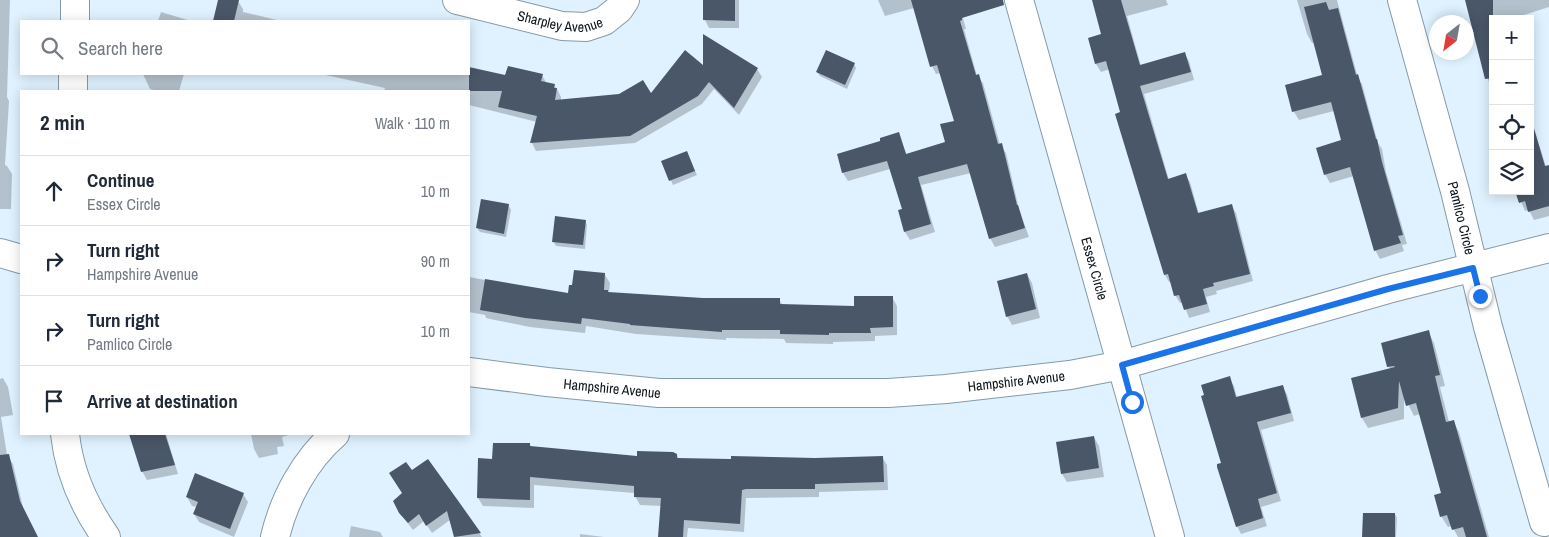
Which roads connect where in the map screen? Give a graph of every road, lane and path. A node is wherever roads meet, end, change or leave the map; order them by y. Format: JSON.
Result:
{"nodes":[{"id":1,"x":75,"y":0,"type":"edge"},
{"id":2,"x":457,"y":0,"type":"edge"},
{"id":3,"x":625,"y":0,"type":"edge"},
{"id":4,"x":1019,"y":0,"type":"edge"},
{"id":5,"x":1402,"y":0,"type":"edge"},
{"id":6,"x":75,"y":20,"type":"edge"},
{"id":7,"x":73,"y":75,"type":"edge"},
{"id":8,"x":73,"y":90,"type":"edge"},
{"id":9,"x":1549,"y":248,"type":"edge"},
{"id":10,"x":0,"y":252,"type":"edge"},
{"id":11,"x":20,"y":259,"type":"edge"},
{"id":12,"x":1473,"y":268,"type":"junction"},
{"id":13,"x":1122,"y":365,"type":"junction"},
{"id":14,"x":470,"y":372,"type":"edge"},
{"id":15,"x":65,"y":435,"type":"edge"},
{"id":16,"x":334,"y":435,"type":"edge"},
{"id":17,"x":1544,"y":522,"type":"dead end"},
{"id":18,"x":106,"y":537,"type":"edge"},
{"id":19,"x":275,"y":537,"type":"edge"},
{"id":20,"x":1170,"y":537,"type":"edge"}],
"edges":[{"from":1,"to":6,"type":"street"},
{"from":2,"to":3,"type":"street","name":"Sharpley Avenue"},
{"from":4,"to":13,"type":"street","name":"Essex Circle"},
{"from":5,"to":12,"type":"street","name":"Pamlico Circle"},
{"from":7,"to":8,"type":"street"},
{"from":9,"to":12,"type":"street","name":"Hampshire Avenue"},
{"from":10,"to":11,"type":"street"},
{"from":12,"to":13,"type":"street","name":"Hampshire Avenue"},
{"from":12,"to":17,"type":"street","name":"Pamlico Circle"},
{"from":13,"to":14,"type":"street","name":"Hampshire Avenue"},
{"from":13,"to":20,"type":"street","name":"Essex Circle"},
{"from":15,"to":18,"type":"street"},
{"from":16,"to":19,"type":"street"}]}
